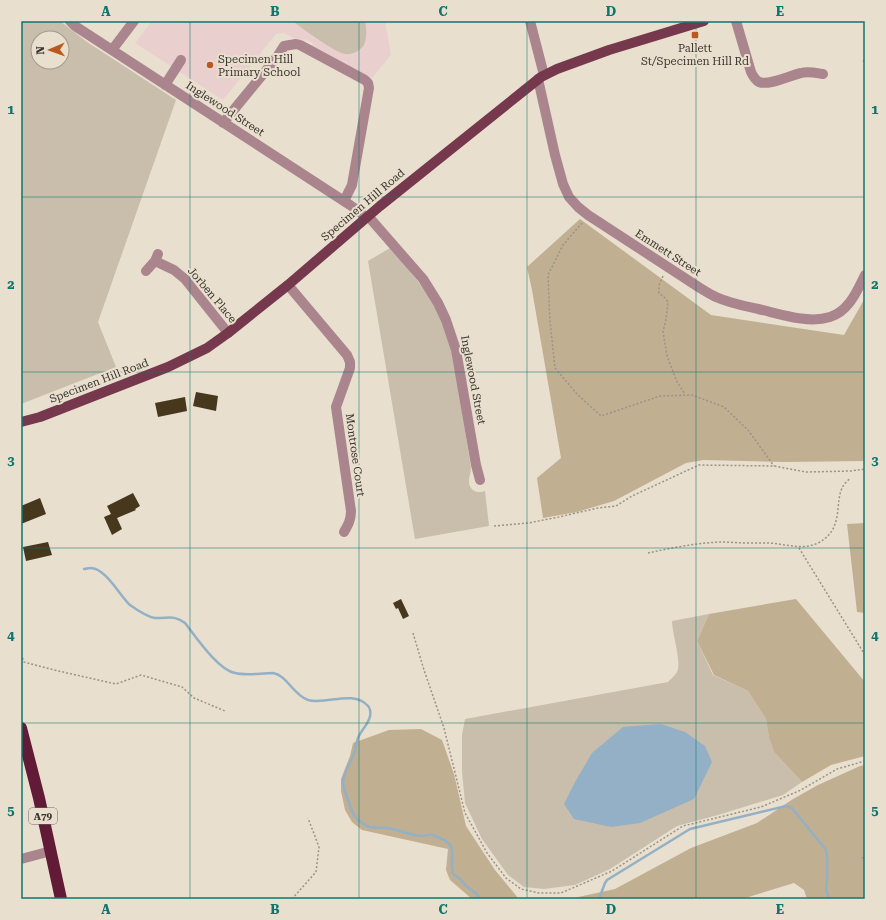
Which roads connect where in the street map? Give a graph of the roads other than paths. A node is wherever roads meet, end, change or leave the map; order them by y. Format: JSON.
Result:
{"nodes":[{"id":1,"x":70,"y":21,"type":"edge"},
{"id":2,"x":134,"y":21,"type":"edge"},
{"id":3,"x":530,"y":21,"type":"edge"},
{"id":4,"x":736,"y":21,"type":"edge"},
{"id":5,"x":701,"y":22,"type":"edge"},
{"id":6,"x":112,"y":50,"type":"junction"},
{"id":7,"x":181,"y":60,"type":"dead end"},
{"id":8,"x":823,"y":74,"type":"dead end"},
{"id":9,"x":541,"y":77,"type":"junction"},
{"id":10,"x":165,"y":85,"type":"junction"},
{"id":11,"x":223,"y":123,"type":"junction"},
{"id":12,"x":344,"y":201,"type":"junction"},
{"id":13,"x":367,"y":217,"type":"junction"},
{"id":14,"x":146,"y":271,"type":"dead end"},
{"id":15,"x":865,"y":275,"type":"edge"},
{"id":16,"x":288,"y":284,"type":"junction"},
{"id":17,"x":228,"y":333,"type":"junction"},
{"id":18,"x":40,"y":417,"type":"junction"},
{"id":19,"x":21,"y":422,"type":"edge"},
{"id":20,"x":21,"y":427,"type":"edge"},
{"id":21,"x":480,"y":480,"type":"dead end"},
{"id":22,"x":344,"y":532,"type":"dead end"},
{"id":23,"x":21,"y":728,"type":"edge"},
{"id":24,"x":51,"y":851,"type":"junction"},
{"id":25,"x":21,"y":859,"type":"edge"},
{"id":26,"x":60,"y":899,"type":"edge"}],
"edges":[{"from":1,"to":6,"type":"street","name":"Inglewood Street"},
{"from":2,"to":6,"type":"street"},
{"from":3,"to":9,"type":"street","name":"Emmett Street"},
{"from":4,"to":8,"type":"street"},
{"from":5,"to":9,"type":"main road","name":"Specimen Hill Road"},
{"from":6,"to":10,"type":"street","name":"Inglewood Street"},
{"from":7,"to":10,"type":"street"},
{"from":9,"to":13,"type":"main road","name":"Specimen Hill Road"},
{"from":9,"to":15,"type":"street","name":"Emmett Street"},
{"from":10,"to":11,"type":"street","name":"Inglewood Street"},
{"from":11,"to":12,"type":"street","name":"Inglewood Street"},
{"from":11,"to":12,"type":"street"},
{"from":12,"to":13,"type":"street","name":"Inglewood Street"},
{"from":13,"to":16,"type":"main road","name":"Specimen Hill Road"},
{"from":13,"to":21,"type":"street","name":"Inglewood Street"},
{"from":14,"to":17,"type":"street","name":"Jorben Place"},
{"from":16,"to":17,"type":"main road","name":"Specimen Hill Road"},
{"from":16,"to":22,"type":"street","name":"Montrose Court"},
{"from":17,"to":18,"type":"main road","name":"Specimen Hill Road"},
{"from":18,"to":19,"type":"main road","name":"Specimen Hill Road"},
{"from":18,"to":20,"type":"main road","name":"Specimen Hill Road"},
{"from":23,"to":24,"type":"highway","number":"A79"},
{"from":24,"to":25,"type":"street"},
{"from":24,"to":26,"type":"highway","number":"A79"}]}
